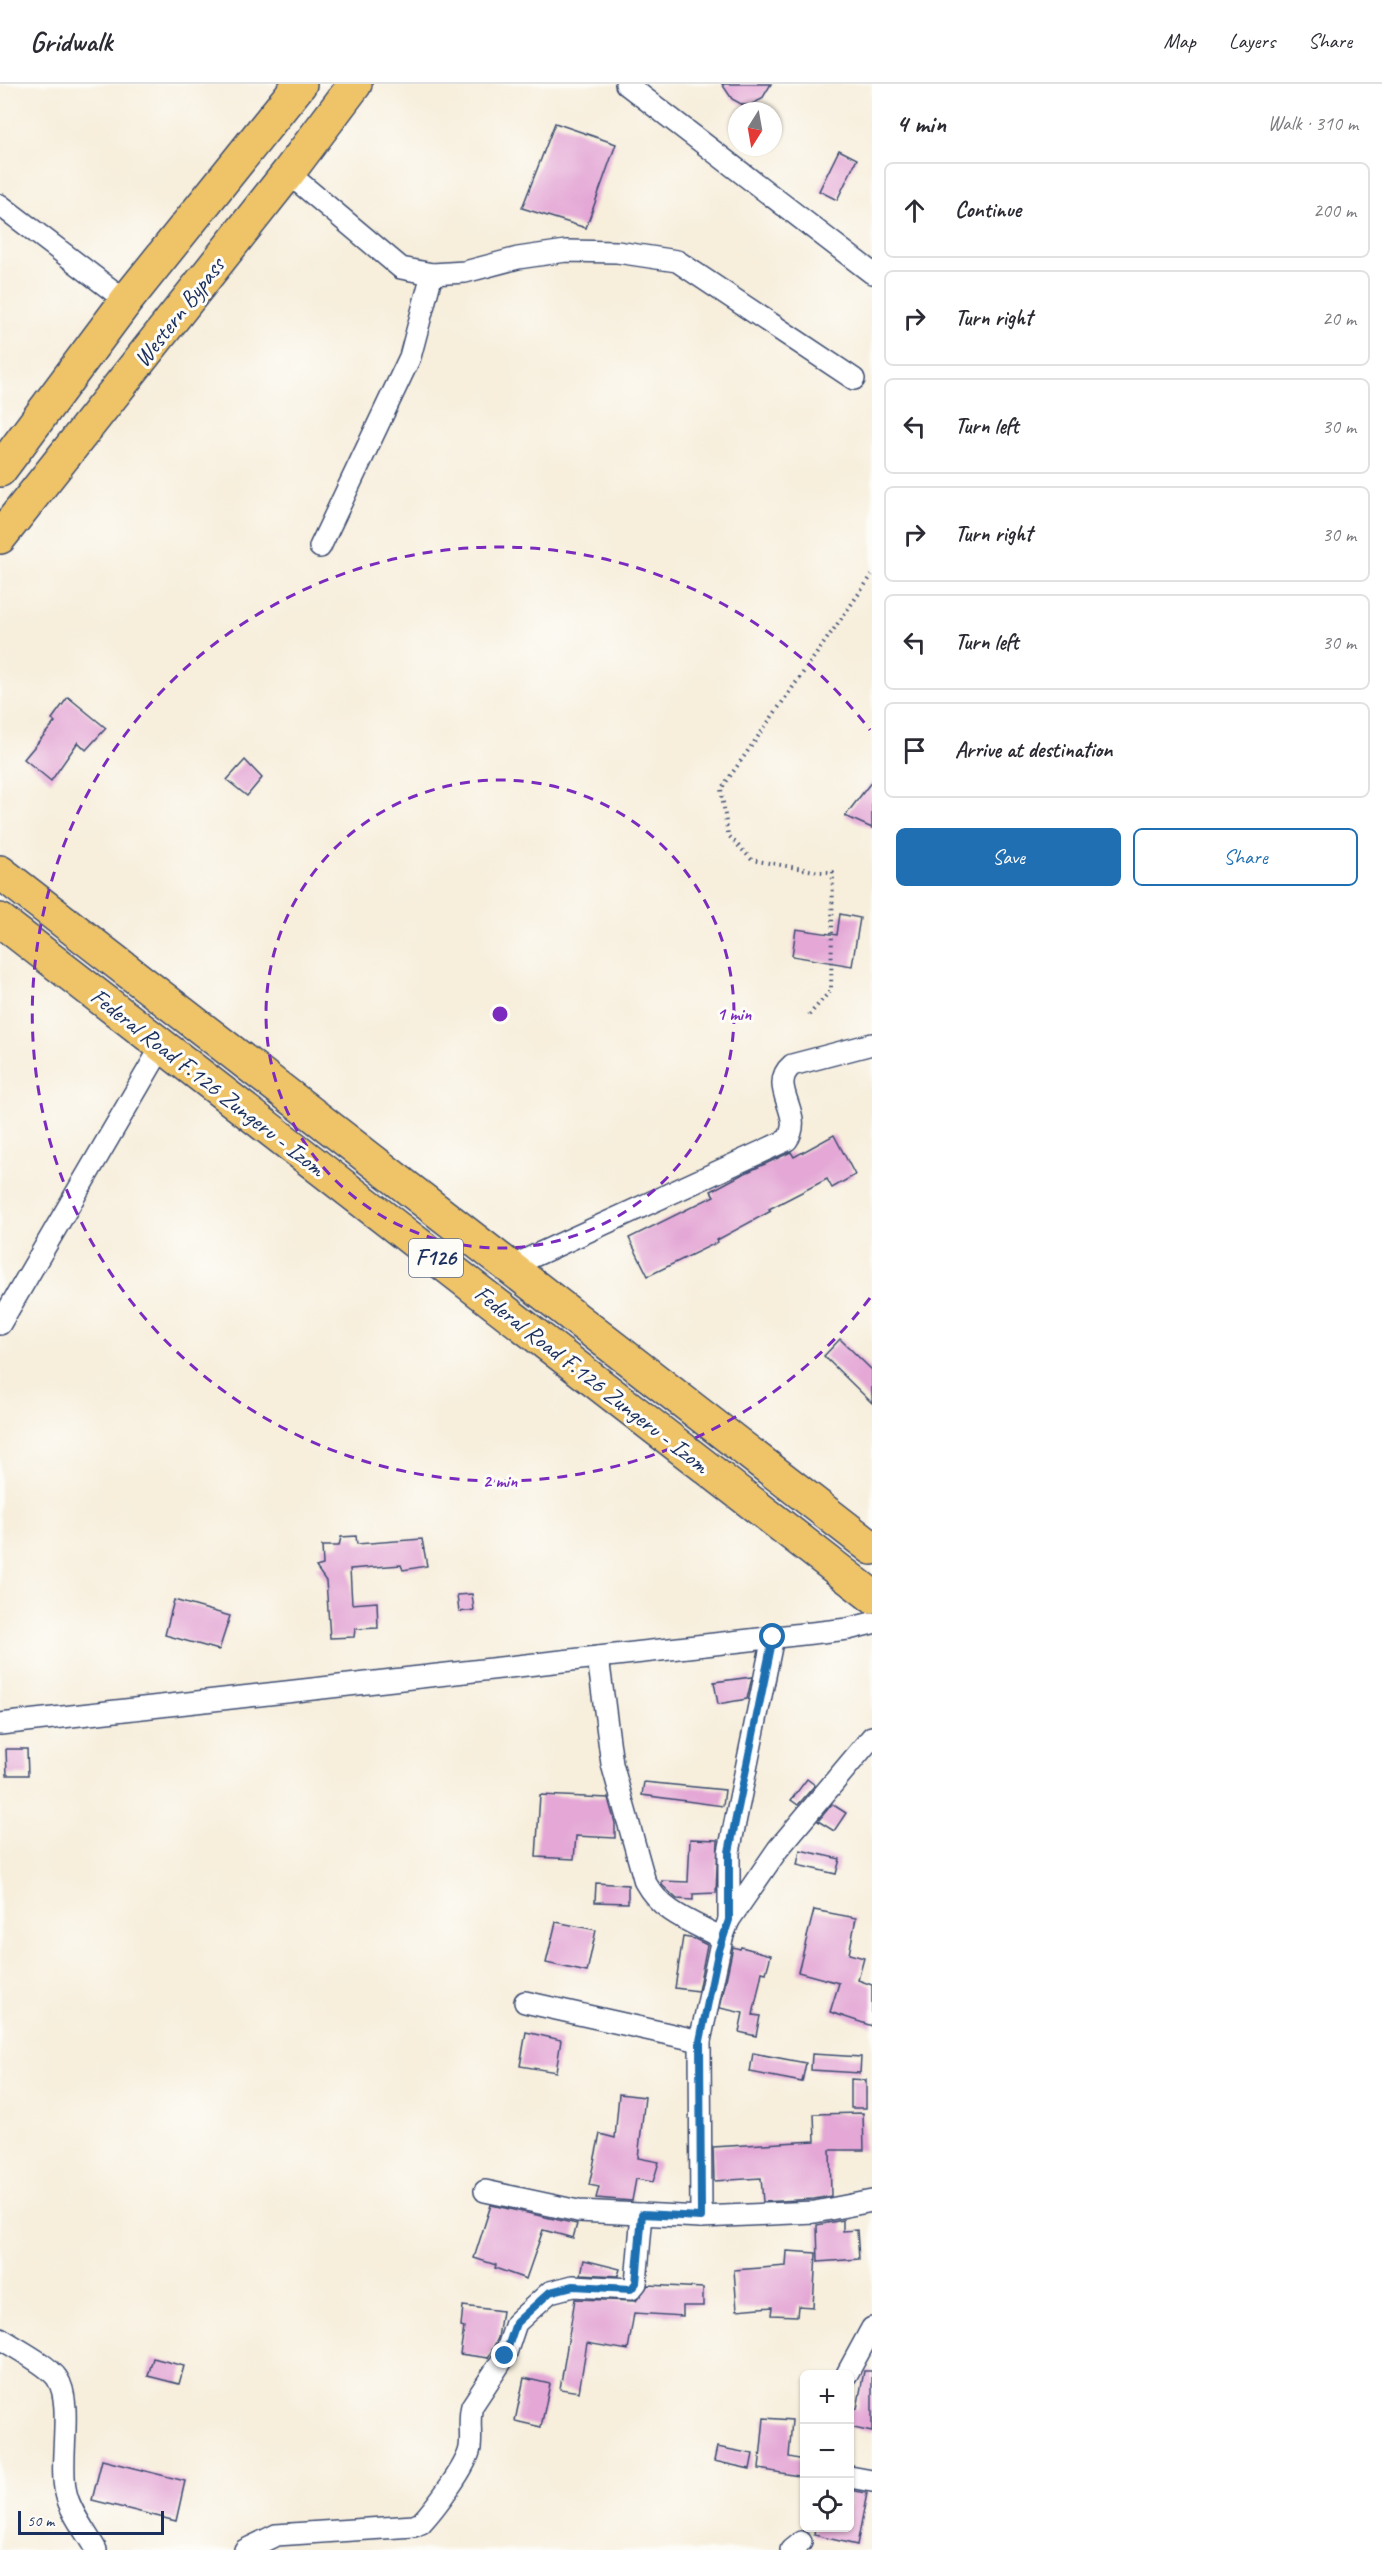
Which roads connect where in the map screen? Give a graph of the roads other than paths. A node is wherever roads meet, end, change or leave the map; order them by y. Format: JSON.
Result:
{"nodes":[{"id":1,"x":300,"y":84,"type":"edge"},
{"id":2,"x":356,"y":84,"type":"edge"},
{"id":3,"x":626,"y":84,"type":"edge"},
{"id":4,"x":288,"y":173,"type":"junction"},
{"id":5,"x":0,"y":205,"type":"edge"},
{"id":6,"x":872,"y":273,"type":"edge"},
{"id":7,"x":432,"y":274,"type":"junction"},
{"id":8,"x":126,"y":301,"type":"junction"},
{"id":9,"x":854,"y":379,"type":"dead end"},
{"id":10,"x":0,"y":470,"type":"edge"},
{"id":11,"x":0,"y":537,"type":"edge"},
{"id":12,"x":320,"y":547,"type":"dead end"},
{"id":13,"x":0,"y":872,"type":"edge"},
{"id":14,"x":0,"y":920,"type":"edge"},
{"id":15,"x":872,"y":1044,"type":"edge"},
{"id":16,"x":162,"y":1046,"type":"junction"},
{"id":17,"x":510,"y":1267,"type":"junction"},
{"id":18,"x":0,"y":1324,"type":"edge"},
{"id":19,"x":872,"y":1548,"type":"edge"},
{"id":20,"x":872,"y":1596,"type":"edge"},
{"id":21,"x":872,"y":1623,"type":"edge"},
{"id":22,"x":773,"y":1637,"type":"junction"},
{"id":23,"x":598,"y":1657,"type":"junction"},
{"id":24,"x":0,"y":1724,"type":"edge"},
{"id":25,"x":872,"y":1737,"type":"edge"},
{"id":26,"x":725,"y":1929,"type":"junction"},
{"id":27,"x":525,"y":2002,"type":"dead end"},
{"id":28,"x":700,"y":2041,"type":"junction"},
{"id":29,"x":485,"y":2191,"type":"dead end"},
{"id":30,"x":872,"y":2201,"type":"edge"},
{"id":31,"x":642,"y":2214,"type":"junction"},
{"id":32,"x":701,"y":2217,"type":"junction"},
{"id":33,"x":872,"y":2328,"type":"edge"},
{"id":34,"x":0,"y":2338,"type":"edge"},
{"id":35,"x":849,"y":2370,"type":"edge"},
{"id":36,"x":854,"y":2478,"type":"edge"},
{"id":37,"x":872,"y":2481,"type":"edge"},
{"id":38,"x":96,"y":2550,"type":"edge"},
{"id":39,"x":245,"y":2550,"type":"edge"}],
"edges":[{"from":1,"to":8,"type":"main road","name":"Western Bypass"},
{"from":2,"to":4,"type":"main road","name":"Western Bypass"},
{"from":3,"to":6,"type":"street"},
{"from":4,"to":7,"type":"street"},
{"from":4,"to":11,"type":"main road","name":"Western Bypass"},
{"from":5,"to":8,"type":"street"},
{"from":7,"to":9,"type":"street"},
{"from":7,"to":12,"type":"street"},
{"from":8,"to":10,"type":"main road","name":"Western Bypass"},
{"from":13,"to":17,"type":"main road","name":"Federal Road F.126 Zungeru - Izom","number":"F126"},
{"from":14,"to":16,"type":"main road","name":"Federal Road F.126 Zungeru - Izom","number":"F126"},
{"from":15,"to":17,"type":"street"},
{"from":16,"to":18,"type":"street"},
{"from":16,"to":20,"type":"main road","name":"Federal Road F.126 Zungeru - Izom","number":"F126"},
{"from":17,"to":19,"type":"main road","name":"Federal Road F.126 Zungeru - Izom","number":"F126"},
{"from":21,"to":22,"type":"street"},
{"from":22,"to":23,"type":"street"},
{"from":22,"to":26,"type":"street"},
{"from":23,"to":24,"type":"street"},
{"from":23,"to":26,"type":"street"},
{"from":25,"to":26,"type":"street"},
{"from":26,"to":28,"type":"street"},
{"from":27,"to":28,"type":"street"},
{"from":28,"to":32,"type":"street"},
{"from":29,"to":31,"type":"street"},
{"from":30,"to":32,"type":"street"},
{"from":31,"to":32,"type":"street"},
{"from":31,"to":39,"type":"street"},
{"from":33,"to":35,"type":"street"},
{"from":34,"to":38,"type":"street"},
{"from":36,"to":37,"type":"street"}]}
